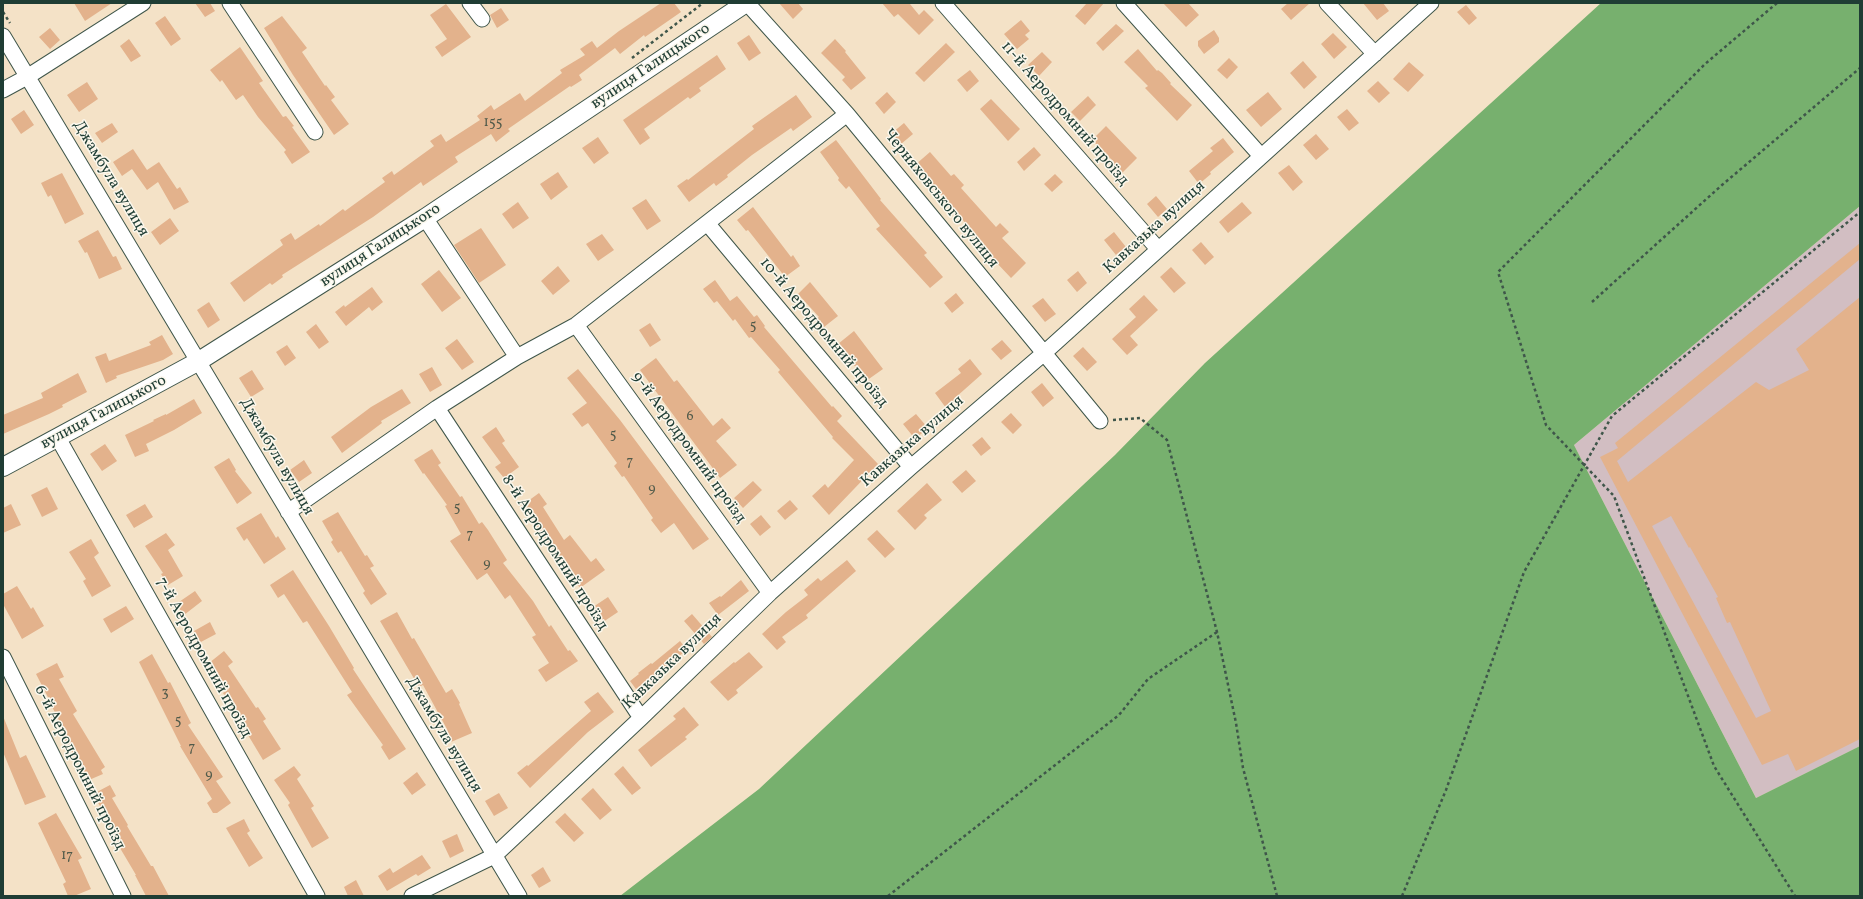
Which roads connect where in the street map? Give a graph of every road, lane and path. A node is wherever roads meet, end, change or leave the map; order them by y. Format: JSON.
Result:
{"nodes":[{"id":1,"x":144,"y":3,"type":"edge"},
{"id":2,"x":230,"y":3,"type":"edge"},
{"id":3,"x":470,"y":3,"type":"edge"},
{"id":4,"x":746,"y":3,"type":"edge"},
{"id":5,"x":943,"y":3,"type":"edge"},
{"id":6,"x":1124,"y":3,"type":"edge"},
{"id":7,"x":1327,"y":3,"type":"edge"},
{"id":8,"x":1431,"y":3,"type":"edge"},
{"id":9,"x":1777,"y":3,"type":"edge"},
{"id":10,"x":482,"y":19,"type":"dead end"},
{"id":11,"x":3,"y":36,"type":"edge"},
{"id":12,"x":1375,"y":54,"type":"junction"},
{"id":13,"x":1860,"y":68,"type":"edge"},
{"id":14,"x":27,"y":77,"type":"junction"},
{"id":15,"x":3,"y":90,"type":"edge"},
{"id":16,"x":847,"y":114,"type":"junction"},
{"id":17,"x":315,"y":132,"type":"dead end"},
{"id":18,"x":1261,"y":156,"type":"junction"},
{"id":19,"x":1860,"y":212,"type":"edge"},
{"id":20,"x":425,"y":218,"type":"junction"},
{"id":21,"x":707,"y":223,"type":"junction"},
{"id":22,"x":1158,"y":249,"type":"junction"},
{"id":23,"x":1592,"y":302,"type":"dead end"},
{"id":24,"x":576,"y":325,"type":"junction"},
{"id":25,"x":1043,"y":354,"type":"junction"},
{"id":26,"x":517,"y":357,"type":"junction"},
{"id":27,"x":199,"y":361,"type":"junction"},
{"id":28,"x":437,"y":408,"type":"junction"},
{"id":29,"x":1100,"y":421,"type":"joint"},
{"id":30,"x":58,"y":438,"type":"junction"},
{"id":31,"x":1584,"y":465,"type":"junction"},
{"id":32,"x":3,"y":467,"type":"edge"},
{"id":33,"x":911,"y":467,"type":"junction"},
{"id":34,"x":288,"y":512,"type":"junction"},
{"id":35,"x":770,"y":593,"type":"junction"},
{"id":36,"x":1217,"y":632,"type":"junction"},
{"id":37,"x":3,"y":657,"type":"edge"},
{"id":38,"x":641,"y":718,"type":"junction"},
{"id":39,"x":494,"y":856,"type":"junction"},
{"id":40,"x":123,"y":896,"type":"edge"},
{"id":41,"x":317,"y":896,"type":"edge"},
{"id":42,"x":412,"y":896,"type":"edge"},
{"id":43,"x":519,"y":896,"type":"edge"},
{"id":44,"x":888,"y":896,"type":"edge"},
{"id":45,"x":1277,"y":896,"type":"edge"},
{"id":46,"x":1402,"y":896,"type":"edge"},
{"id":47,"x":1795,"y":896,"type":"edge"}],
"edges":[{"from":1,"to":14,"type":"street"},
{"from":2,"to":17,"type":"street"},
{"from":3,"to":10,"type":"street"},
{"from":4,"to":16,"type":"street","name":"Черняховського вулиця"},
{"from":4,"to":20,"type":"street","name":"вулиця Галицького"},
{"from":5,"to":22,"type":"street","name":"11-й Аеродромний проїзд"},
{"from":6,"to":18,"type":"street"},
{"from":7,"to":12,"type":"street"},
{"from":8,"to":12,"type":"street","name":"Кавказька вулиця"},
{"from":9,"to":31,"type":"path"},
{"from":11,"to":14,"type":"street","name":"Джамбула вулиця"},
{"from":12,"to":18,"type":"street","name":"Кавказька вулиця"},
{"from":13,"to":23,"type":"path"},
{"from":14,"to":15,"type":"street"},
{"from":14,"to":27,"type":"street","name":"Джамбула вулиця"},
{"from":16,"to":21,"type":"street"},
{"from":16,"to":25,"type":"street","name":"Черняховського вулиця"},
{"from":18,"to":22,"type":"street","name":"Кавказька вулиця"},
{"from":19,"to":31,"type":"path"},
{"from":20,"to":26,"type":"street"},
{"from":20,"to":27,"type":"street","name":"вулиця Галицького"},
{"from":21,"to":24,"type":"street"},
{"from":21,"to":33,"type":"street","name":"10-й Аеродромний проїзд"},
{"from":22,"to":25,"type":"street","name":"Кавказька вулиця"},
{"from":24,"to":26,"type":"street"},
{"from":24,"to":35,"type":"street","name":"9-й Аеродромний проїзд"},
{"from":25,"to":29,"type":"street","name":"Черняховського вулиця"},
{"from":25,"to":33,"type":"street","name":"Кавказька вулиця"},
{"from":26,"to":28,"type":"street"},
{"from":27,"to":30,"type":"street","name":"вулиця Галицького"},
{"from":27,"to":34,"type":"street","name":"Джамбула вулиця"},
{"from":28,"to":34,"type":"street"},
{"from":28,"to":38,"type":"street","name":"8-й Аеродромний проїзд"},
{"from":29,"to":36,"type":"path"},
{"from":30,"to":32,"type":"street","name":"вулиця Галицького"},
{"from":30,"to":41,"type":"street","name":"7-й Аеродромний проїзд"},
{"from":31,"to":46,"type":"path"},
{"from":31,"to":47,"type":"path"},
{"from":33,"to":35,"type":"street","name":"Кавказька вулиця"},
{"from":34,"to":39,"type":"street","name":"Джамбула вулиця"},
{"from":35,"to":38,"type":"street","name":"Кавказька вулиця"},
{"from":36,"to":44,"type":"path"},
{"from":36,"to":45,"type":"path"},
{"from":37,"to":40,"type":"street","name":"6-й Аеродромний проїзд"},
{"from":38,"to":39,"type":"street","name":"Кавказька вулиця"},
{"from":39,"to":42,"type":"street","name":"Кавказька вулиця"},
{"from":39,"to":43,"type":"street","name":"Джамбула вулиця"}]}
